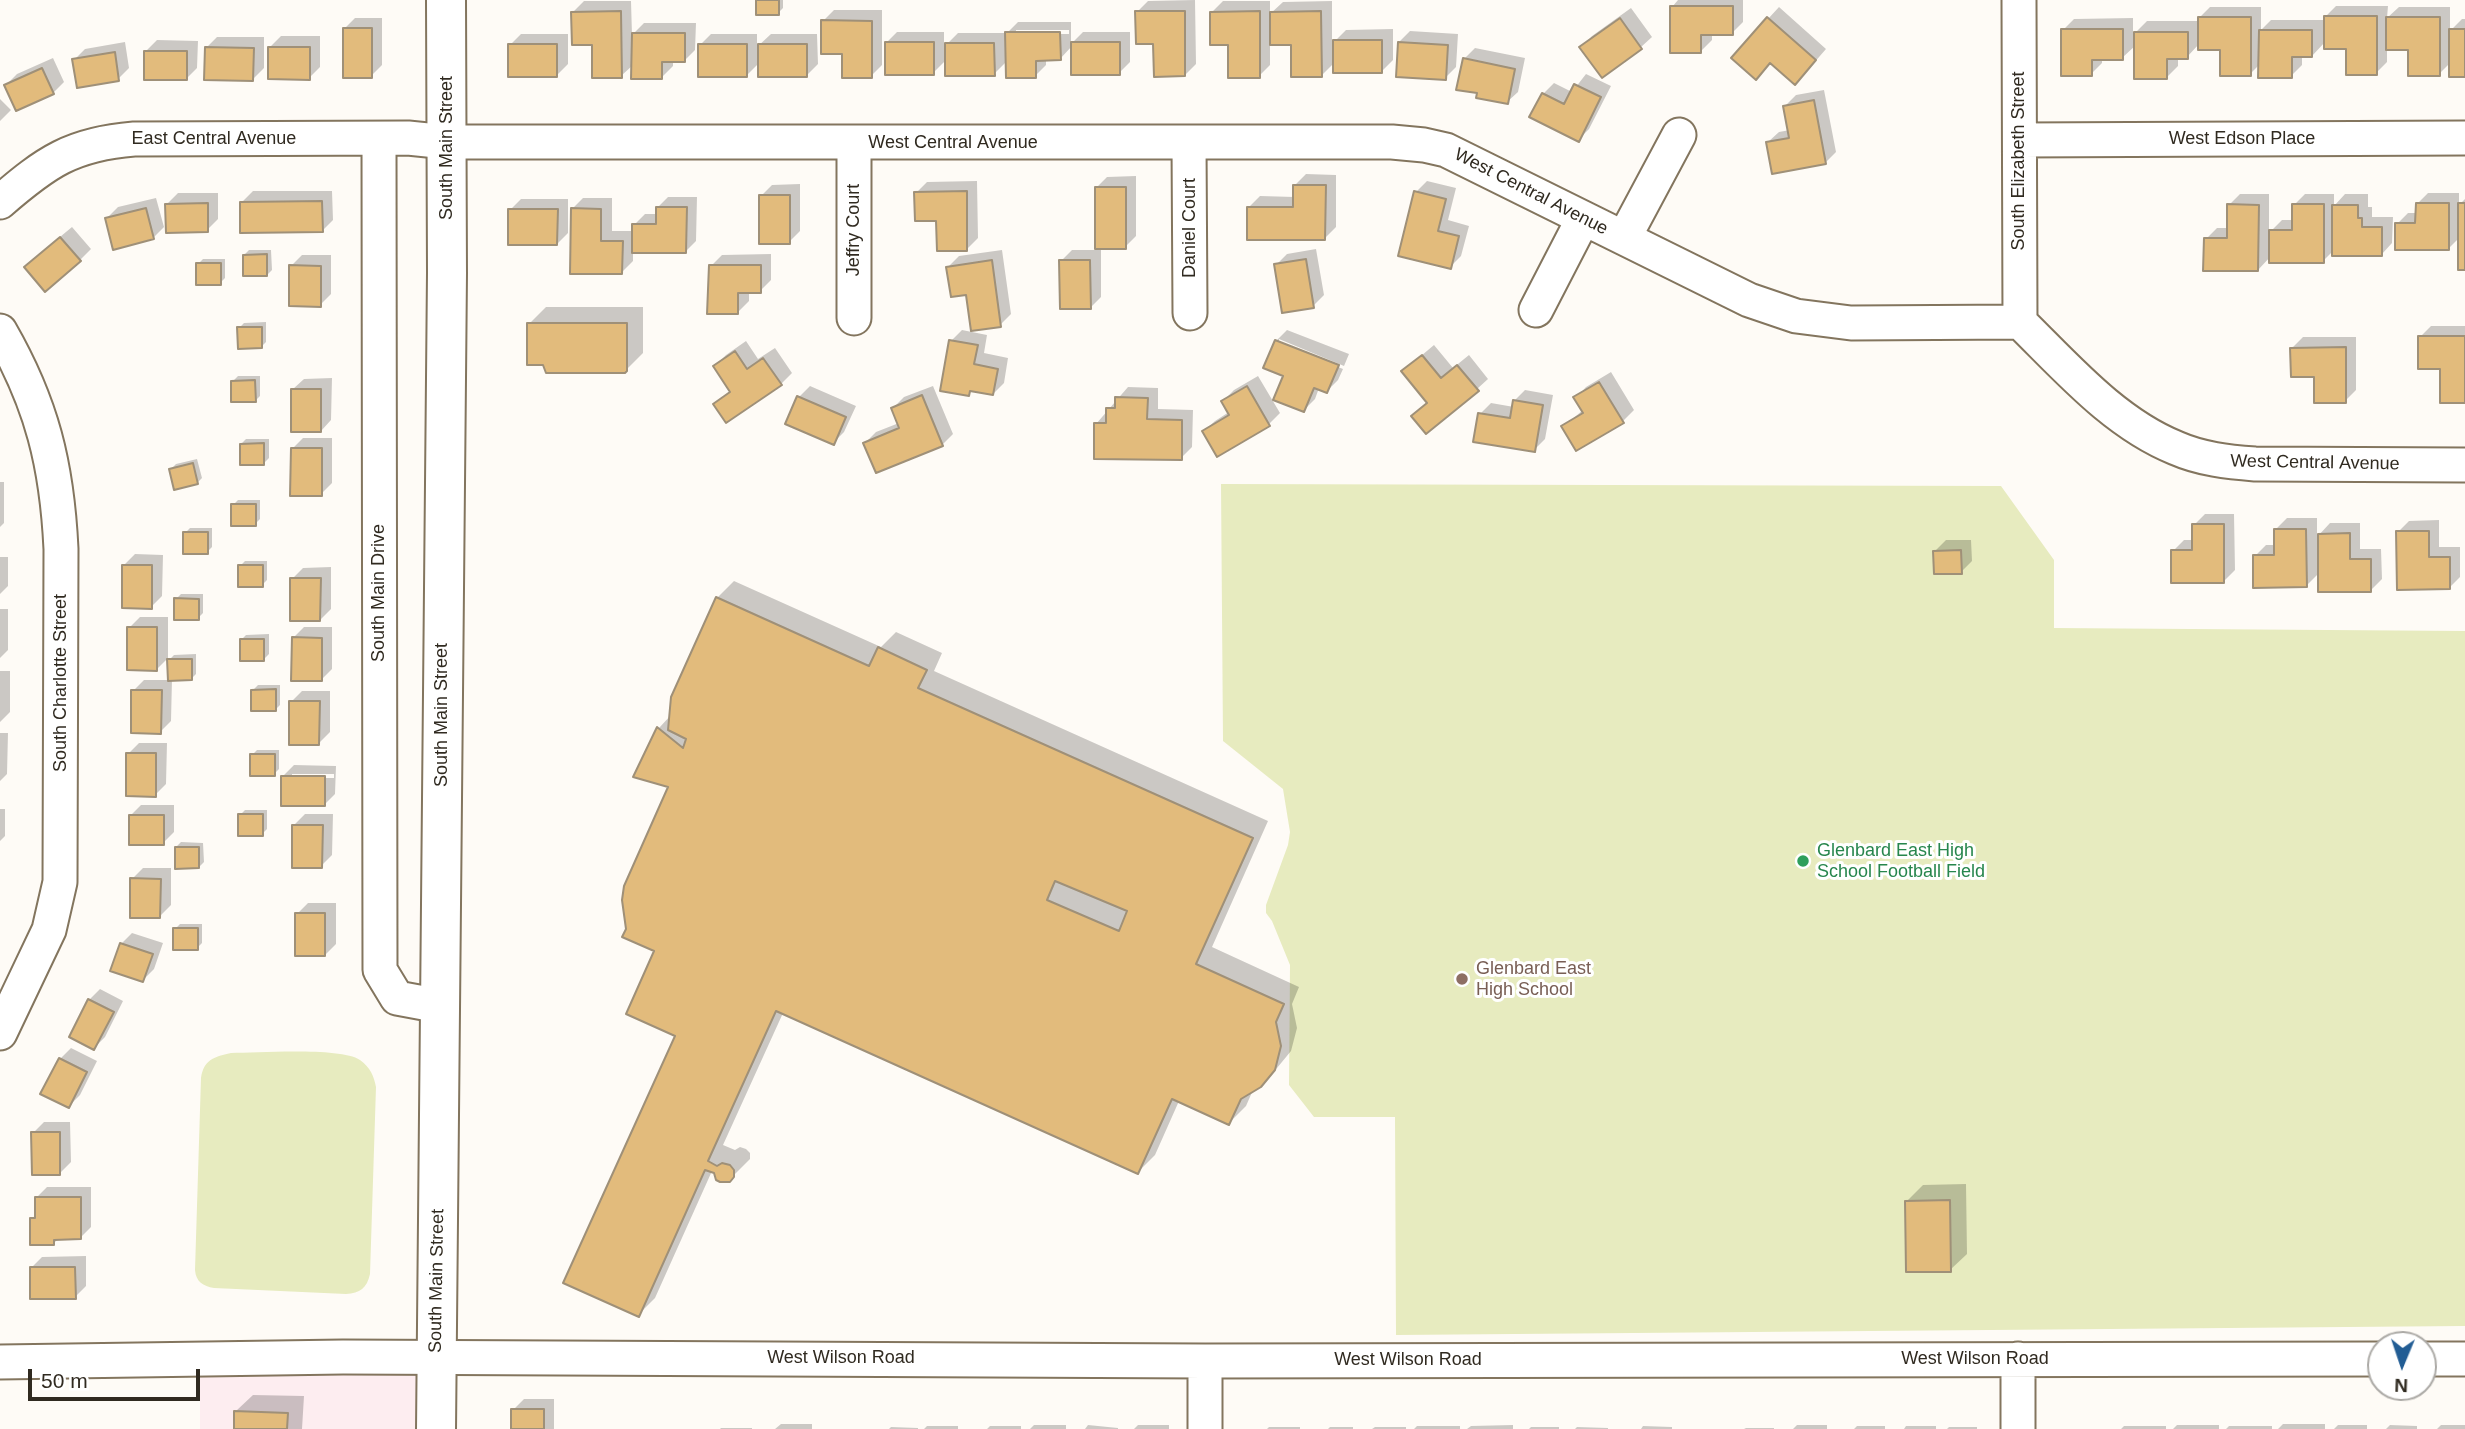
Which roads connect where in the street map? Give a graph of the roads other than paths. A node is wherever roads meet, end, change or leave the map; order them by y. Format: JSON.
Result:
{"nodes":[{"id":1,"x":446,"y":0,"type":"edge"},
{"id":2,"x":2019,"y":0,"type":"edge"},
{"id":3,"x":1679,"y":135,"type":"dead end"},
{"id":4,"x":2465,"y":138,"type":"edge"},
{"id":5,"x":379,"y":139,"type":"junction"},
{"id":6,"x":2020,"y":141,"type":"junction"},
{"id":7,"x":447,"y":142,"type":"junction"},
{"id":8,"x":854,"y":143,"type":"junction"},
{"id":9,"x":1189,"y":143,"type":"junction"},
{"id":10,"x":0,"y":202,"type":"edge"},
{"id":11,"x":1583,"y":219,"type":"junction"},
{"id":12,"x":1624,"y":238,"type":"junction"},
{"id":13,"x":1536,"y":310,"type":"dead end"},
{"id":14,"x":1190,"y":313,"type":"dead end"},
{"id":15,"x":854,"y":318,"type":"dead end"},
{"id":16,"x":2020,"y":322,"type":"junction"},
{"id":17,"x":0,"y":331,"type":"edge"},
{"id":18,"x":2465,"y":465,"type":"edge"},
{"id":19,"x":440,"y":1006,"type":"junction"},
{"id":20,"x":0,"y":1033,"type":"edge"},
{"id":21,"x":436,"y":1359,"type":"junction"},
{"id":22,"x":2018,"y":1359,"type":"junction"},
{"id":23,"x":2367,"y":1359,"type":"edge"},
{"id":24,"x":2437,"y":1359,"type":"edge"},
{"id":25,"x":2465,"y":1359,"type":"edge"},
{"id":26,"x":1205,"y":1361,"type":"junction"},
{"id":27,"x":0,"y":1362,"type":"edge"},
{"id":28,"x":436,"y":1429,"type":"edge"},
{"id":29,"x":1205,"y":1429,"type":"edge"},
{"id":30,"x":2018,"y":1429,"type":"edge"}],
"edges":[{"from":1,"to":7,"type":"main road","name":"South Main Street"},
{"from":2,"to":6,"type":"street","name":"South Elizabeth Street"},
{"from":3,"to":12,"type":"street"},
{"from":4,"to":6,"type":"street","name":"West Edson Place"},
{"from":5,"to":7,"type":"street","name":"East Central Avenue"},
{"from":5,"to":10,"type":"street","name":"East Central Avenue"},
{"from":5,"to":19,"type":"street","name":"South Main Drive"},
{"from":6,"to":16,"type":"street","name":"South Elizabeth Street"},
{"from":7,"to":8,"type":"street","name":"West Central Avenue"},
{"from":7,"to":19,"type":"main road","name":"South Main Street"},
{"from":8,"to":9,"type":"street","name":"West Central Avenue"},
{"from":8,"to":15,"type":"street","name":"Jeffry Court"},
{"from":9,"to":11,"type":"street","name":"West Central Avenue"},
{"from":9,"to":14,"type":"street","name":"Daniel Court"},
{"from":11,"to":12,"type":"street","name":"West Central Avenue"},
{"from":11,"to":13,"type":"street"},
{"from":12,"to":16,"type":"street","name":"West Central Avenue"},
{"from":16,"to":18,"type":"street","name":"West Central Avenue"},
{"from":17,"to":20,"type":"street","name":"South Charlotte Street"},
{"from":19,"to":21,"type":"main road","name":"South Main Street"},
{"from":21,"to":26,"type":"street","name":"West Wilson Road"},
{"from":21,"to":27,"type":"street","name":"West Wilson Road"},
{"from":21,"to":28,"type":"main road","name":"South Main Street"},
{"from":22,"to":23,"type":"street","name":"West Wilson Road"},
{"from":22,"to":26,"type":"street","name":"West Wilson Road"},
{"from":22,"to":30,"type":"street"},
{"from":24,"to":25,"type":"street"},
{"from":26,"to":29,"type":"street"}]}
